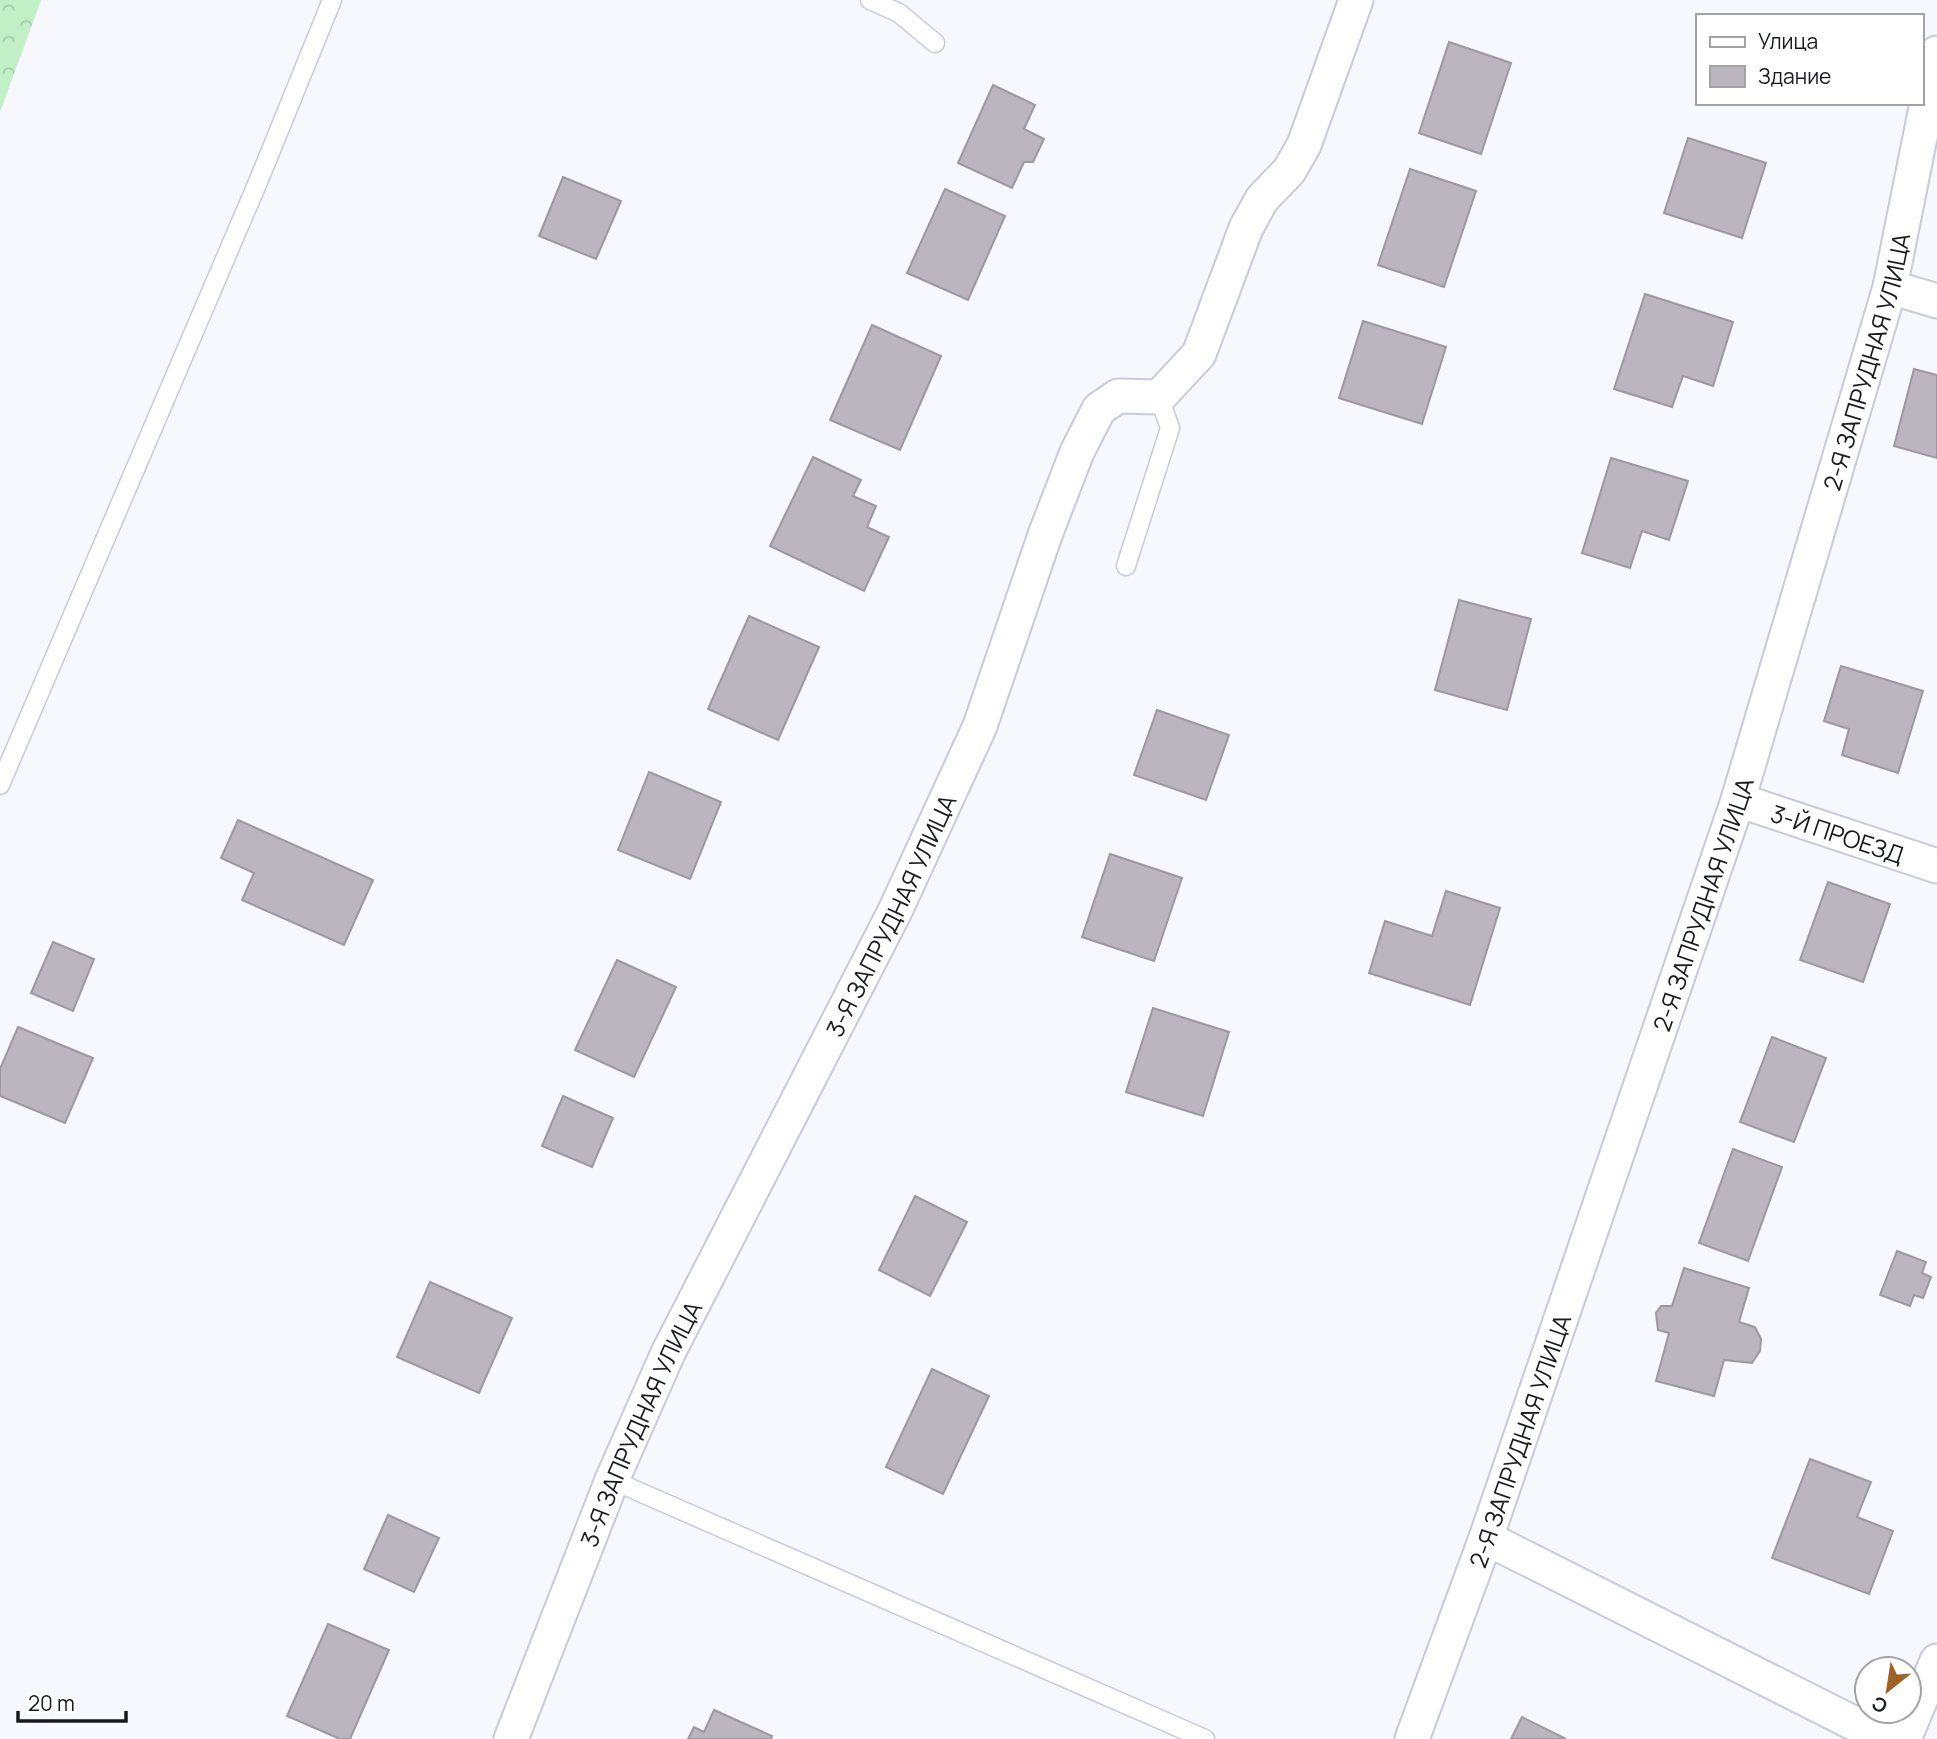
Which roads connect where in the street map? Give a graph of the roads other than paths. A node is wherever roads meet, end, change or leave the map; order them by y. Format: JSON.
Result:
{"nodes":[{"id":1,"x":332,"y":0,"type":"edge"},
{"id":2,"x":870,"y":0,"type":"edge"},
{"id":3,"x":1356,"y":0,"type":"edge"},
{"id":4,"x":935,"y":43,"type":"dead end"},
{"id":5,"x":1937,"y":52,"type":"edge"},
{"id":6,"x":1890,"y":287,"type":"junction"},
{"id":7,"x":1937,"y":301,"type":"edge"},
{"id":8,"x":1159,"y":397,"type":"junction"},
{"id":9,"x":1126,"y":566,"type":"dead end"},
{"id":10,"x":0,"y":785,"type":"edge"},
{"id":11,"x":1738,"y":800,"type":"junction"},
{"id":12,"x":1937,"y":866,"type":"edge"},
{"id":13,"x":612,"y":1480,"type":"junction"},
{"id":14,"x":1486,"y":1538,"type":"junction"},
{"id":15,"x":1937,"y":1661,"type":"edge"},
{"id":16,"x":511,"y":1739,"type":"edge"},
{"id":17,"x":1205,"y":1739,"type":"edge"},
{"id":18,"x":1412,"y":1739,"type":"edge"},
{"id":19,"x":1885,"y":1739,"type":"edge"},
{"id":20,"x":1904,"y":1739,"type":"edge"}],
"edges":[{"from":1,"to":10,"type":"lane"},
{"from":2,"to":4,"type":"lane"},
{"from":3,"to":8,"type":"street"},
{"from":5,"to":6,"type":"street","name":"2-Я ЗАПРУДНАЯ УЛИЦА"},
{"from":6,"to":7,"type":"street"},
{"from":6,"to":11,"type":"street","name":"2-Я ЗАПРУДНАЯ УЛИЦА"},
{"from":8,"to":9,"type":"lane"},
{"from":8,"to":13,"type":"street","name":"3-Я ЗАПРУДНАЯ УЛИЦА"},
{"from":11,"to":12,"type":"street","name":"3-Й ПРОЕЗД"},
{"from":11,"to":14,"type":"street","name":"2-Я ЗАПРУДНАЯ УЛИЦА"},
{"from":13,"to":16,"type":"street","name":"3-Я ЗАПРУДНАЯ УЛИЦА"},
{"from":13,"to":17,"type":"lane"},
{"from":14,"to":18,"type":"street","name":"2-Я ЗАПРУДНАЯ УЛИЦА"},
{"from":14,"to":19,"type":"street"},
{"from":15,"to":20,"type":"street"}]}
